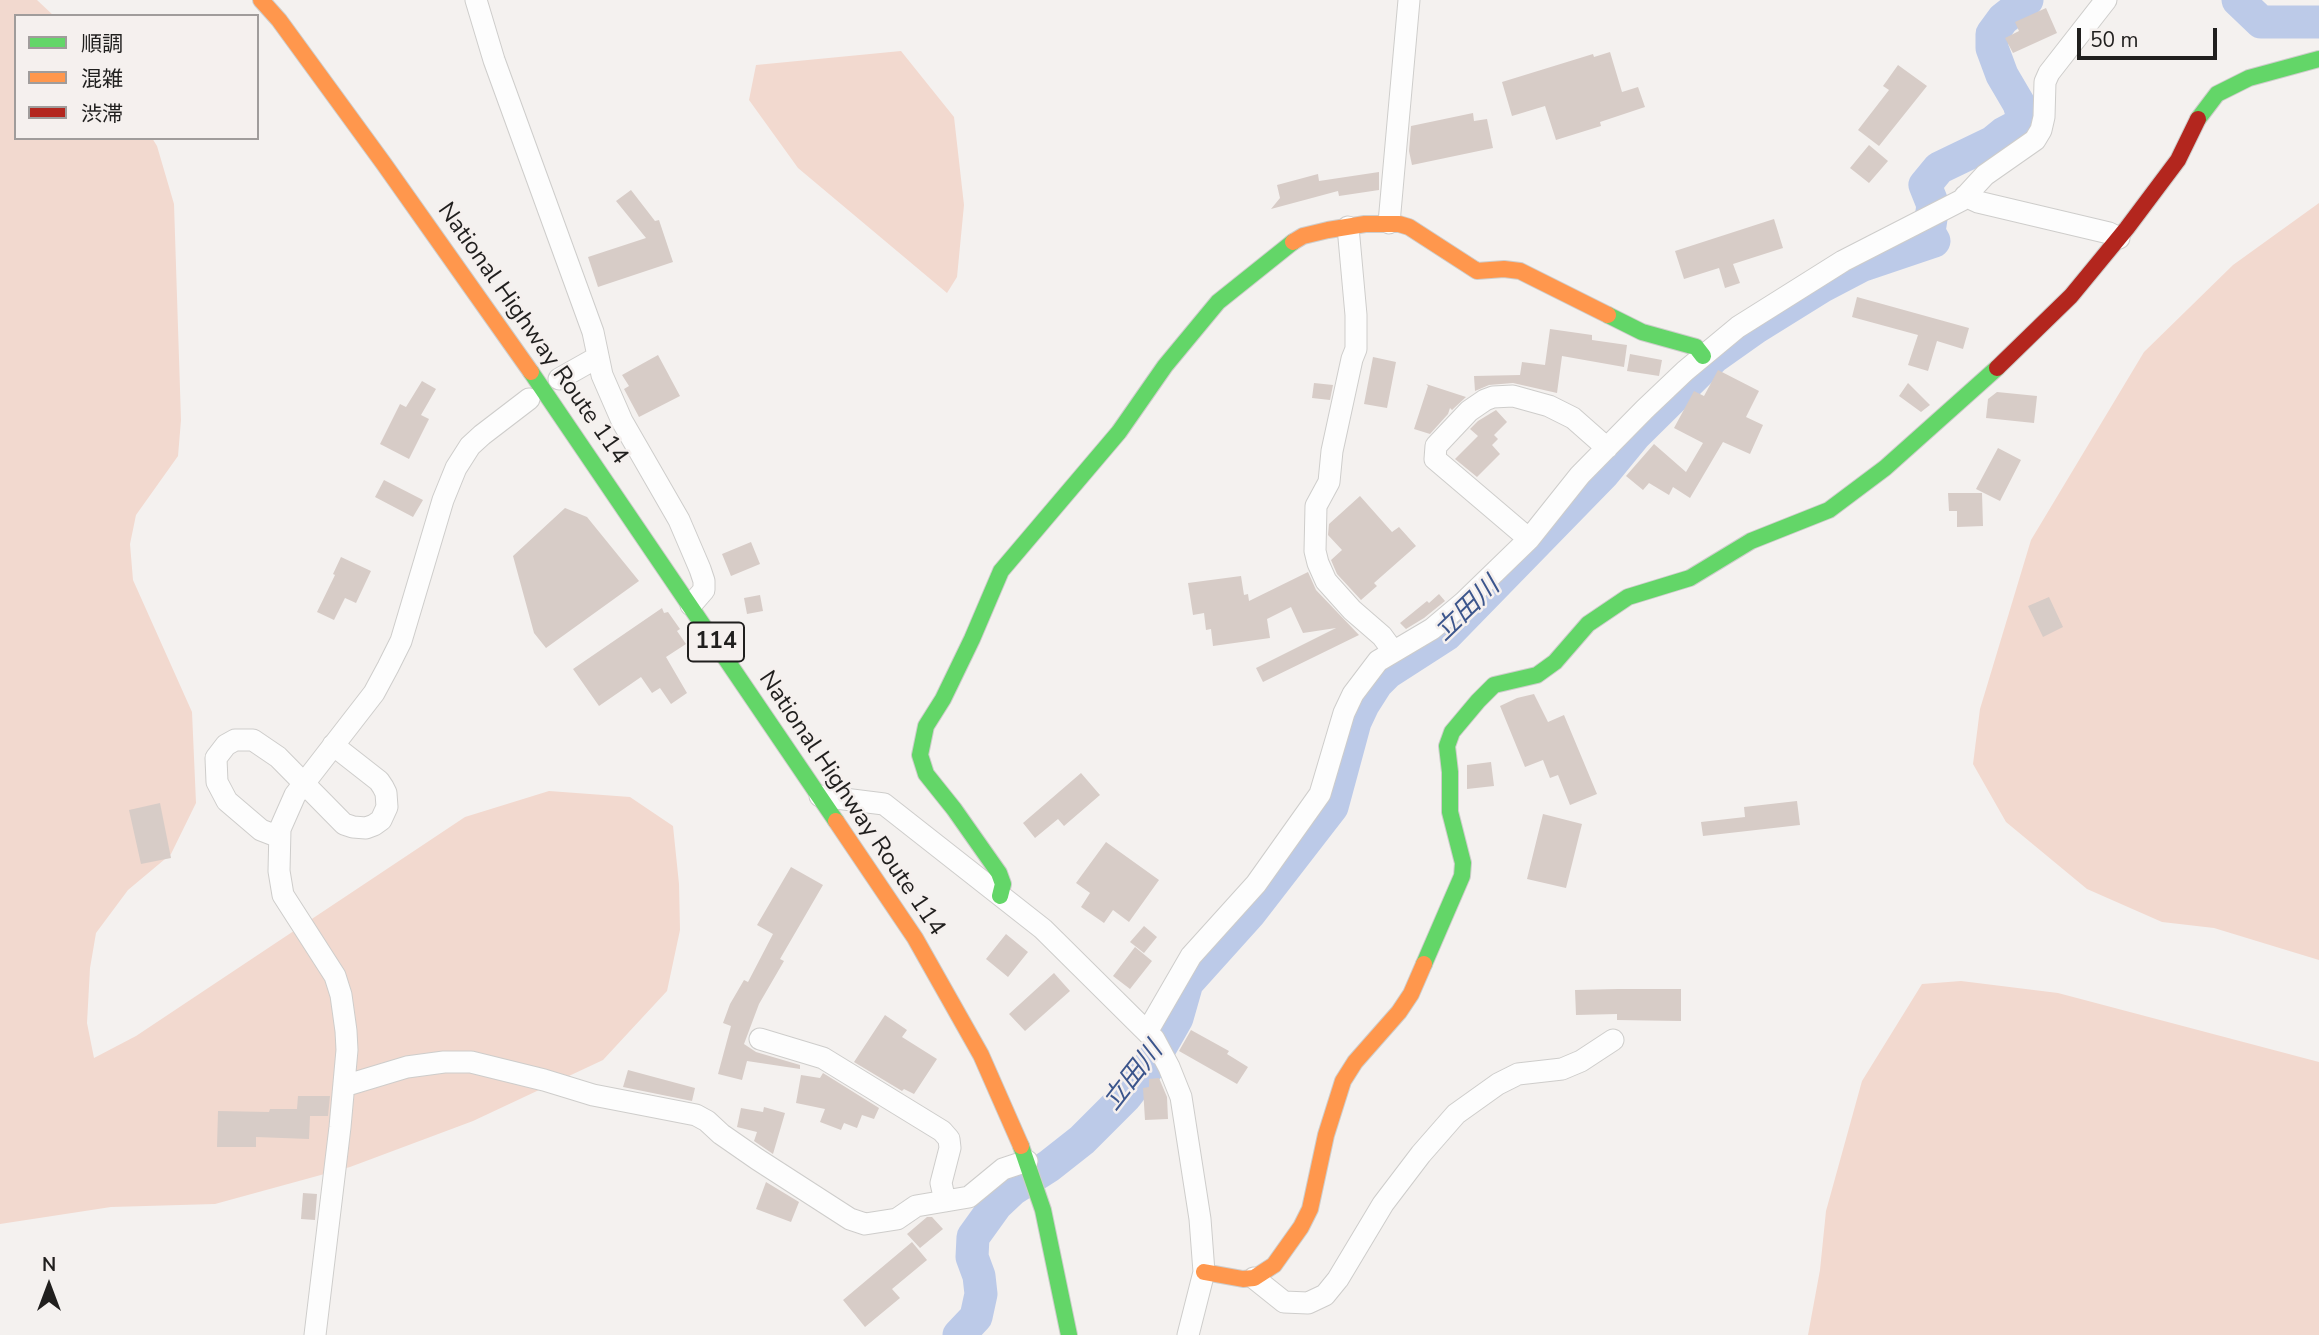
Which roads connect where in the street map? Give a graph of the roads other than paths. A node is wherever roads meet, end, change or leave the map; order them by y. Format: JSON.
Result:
{"nodes":[{"id":1,"x":261,"y":0,"type":"edge"},
{"id":2,"x":476,"y":0,"type":"edge"},
{"id":3,"x":1409,"y":0,"type":"edge"},
{"id":4,"x":2106,"y":0,"type":"edge"},
{"id":5,"x":2319,"y":59,"type":"edge"},
{"id":6,"x":1965,"y":196,"type":"junction"},
{"id":7,"x":1389,"y":223,"type":"junction"},
{"id":8,"x":1348,"y":227,"type":"junction"},
{"id":9,"x":2119,"y":238,"type":"junction"},
{"id":10,"x":1703,"y":356,"type":"junction"},
{"id":11,"x":598,"y":357,"type":"junction"},
{"id":12,"x":559,"y":379,"type":"dead end"},
{"id":13,"x":529,"y":399,"type":"dead end"},
{"id":14,"x":1607,"y":448,"type":"junction"},
{"id":15,"x":1529,"y":539,"type":"junction"},
{"id":16,"x":691,"y":605,"type":"junction"},
{"id":17,"x":1394,"y":651,"type":"junction"},
{"id":18,"x":332,"y":745,"type":"junction"},
{"id":19,"x":304,"y":783,"type":"junction"},
{"id":20,"x":820,"y":796,"type":"junction"},
{"id":21,"x":279,"y":837,"type":"junction"},
{"id":22,"x":1000,"y":896,"type":"junction"},
{"id":23,"x":1147,"y":1032,"type":"junction"},
{"id":24,"x":760,"y":1039,"type":"dead end"},
{"id":25,"x":1613,"y":1041,"type":"dead end"},
{"id":26,"x":344,"y":1086,"type":"junction"},
{"id":27,"x":1027,"y":1161,"type":"junction"},
{"id":28,"x":945,"y":1200,"type":"junction"},
{"id":29,"x":1204,"y":1272,"type":"junction"},
{"id":30,"x":1254,"y":1278,"type":"junction"},
{"id":31,"x":315,"y":1335,"type":"edge"},
{"id":32,"x":1069,"y":1335,"type":"edge"},
{"id":33,"x":1188,"y":1335,"type":"edge"}],
"edges":[{"from":1,"to":16,"type":"main road","name":"National Highway Route 114","number":"114"},
{"from":2,"to":11,"type":"street"},
{"from":3,"to":7,"type":"street"},
{"from":4,"to":6,"type":"street"},
{"from":5,"to":9,"type":"main road"},
{"from":6,"to":9,"type":"street"},
{"from":6,"to":10,"type":"street"},
{"from":7,"to":8,"type":"main road"},
{"from":7,"to":10,"type":"main road"},
{"from":8,"to":17,"type":"street"},
{"from":8,"to":22,"type":"main road"},
{"from":9,"to":30,"type":"main road"},
{"from":10,"to":14,"type":"street"},
{"from":11,"to":12,"type":"street"},
{"from":11,"to":16,"type":"street"},
{"from":13,"to":18,"type":"street"},
{"from":14,"to":15,"type":"street"},
{"from":14,"to":15,"type":"street"},
{"from":15,"to":17,"type":"street"},
{"from":16,"to":20,"type":"main road","name":"National Highway Route 114","number":"114"},
{"from":17,"to":23,"type":"street"},
{"from":18,"to":19,"type":"street"},
{"from":18,"to":19,"type":"street"},
{"from":19,"to":21,"type":"street"},
{"from":19,"to":21,"type":"street"},
{"from":20,"to":22,"type":"street"},
{"from":20,"to":27,"type":"main road","name":"National Highway Route 114","number":"114"},
{"from":21,"to":26,"type":"street"},
{"from":22,"to":23,"type":"street"},
{"from":23,"to":29,"type":"street"},
{"from":24,"to":28,"type":"street"},
{"from":25,"to":30,"type":"street"},
{"from":26,"to":28,"type":"street"},
{"from":26,"to":31,"type":"street"},
{"from":27,"to":28,"type":"street"},
{"from":27,"to":32,"type":"main road","name":"National Highway Route 114","number":"114"},
{"from":29,"to":30,"type":"main road"},
{"from":29,"to":33,"type":"street"}]}
